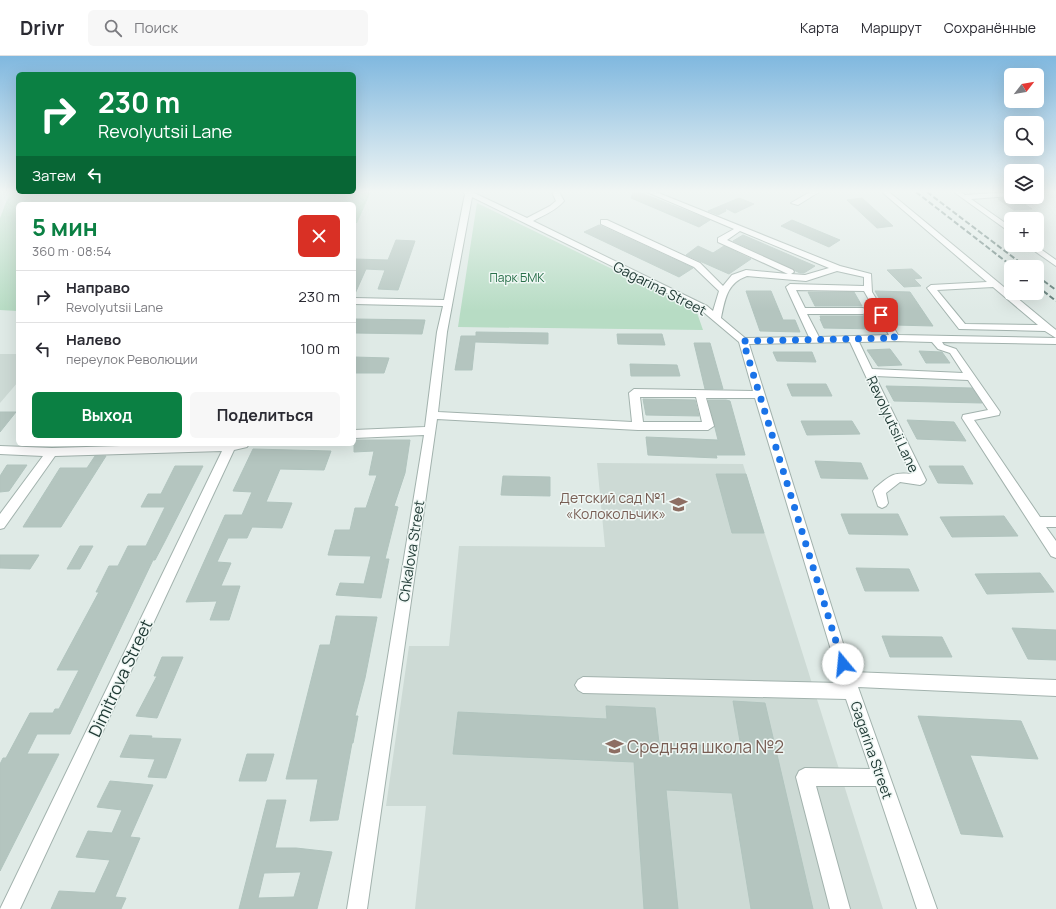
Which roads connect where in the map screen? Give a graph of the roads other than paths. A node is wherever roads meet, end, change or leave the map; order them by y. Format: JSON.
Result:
{"nodes":[{"id":1,"x":460,"y":232,"type":"edge"},
{"id":2,"x":547,"y":232,"type":"edge"},
{"id":3,"x":625,"y":232,"type":"edge"},
{"id":4,"x":734,"y":232,"type":"edge"},
{"id":5,"x":749,"y":232,"type":"edge"},
{"id":6,"x":933,"y":232,"type":"edge"},
{"id":7,"x":1040,"y":252,"type":"edge"},
{"id":8,"x":1056,"y":264,"type":"edge"},
{"id":9,"x":837,"y":268,"type":"junction"},
{"id":10,"x":800,"y":277,"type":"junction"},
{"id":11,"x":995,"y":284,"type":"junction"},
{"id":12,"x":868,"y":289,"type":"junction"},
{"id":13,"x":723,"y":291,"type":"junction"},
{"id":14,"x":356,"y":301,"type":"edge"},
{"id":15,"x":447,"y":303,"type":"junction"},
{"id":16,"x":802,"y":311,"type":"junction"},
{"id":17,"x":863,"y":311,"type":"dead end"},
{"id":18,"x":716,"y":319,"type":"junction"},
{"id":19,"x":1048,"y":328,"type":"junction"},
{"id":20,"x":1056,"y":335,"type":"edge"},
{"id":21,"x":895,"y":338,"type":"junction"},
{"id":22,"x":815,"y":339,"type":"junction"},
{"id":23,"x":853,"y":339,"type":"junction"},
{"id":24,"x":935,"y":339,"type":"junction"},
{"id":25,"x":743,"y":341,"type":"junction"},
{"id":26,"x":1056,"y":341,"type":"edge"},
{"id":27,"x":869,"y":372,"type":"junction"},
{"id":28,"x":971,"y":377,"type":"junction"},
{"id":29,"x":700,"y":394,"type":"junction"},
{"id":30,"x":760,"y":395,"type":"junction"},
{"id":31,"x":432,"y":415,"type":"junction"},
{"id":32,"x":638,"y":426,"type":"junction"},
{"id":33,"x":430,"y":431,"type":"junction"},
{"id":34,"x":356,"y":434,"type":"edge"},
{"id":35,"x":236,"y":446,"type":"edge"},
{"id":36,"x":0,"y":450,"type":"edge"},
{"id":37,"x":52,"y":452,"type":"junction"},
{"id":38,"x":882,"y":503,"type":"dead end"},
{"id":39,"x":1036,"y":522,"type":"junction"},
{"id":40,"x":1056,"y":522,"type":"edge"},
{"id":41,"x":0,"y":524,"type":"edge"},
{"id":42,"x":1056,"y":552,"type":"edge"},
{"id":43,"x":849,"y":685,"type":"junction"},
{"id":44,"x":582,"y":686,"type":"dead end"},
{"id":45,"x":1056,"y":688,"type":"edge"},
{"id":46,"x":882,"y":778,"type":"junction"},
{"id":47,"x":10,"y":909,"type":"edge"},
{"id":48,"x":357,"y":909,"type":"edge"},
{"id":49,"x":840,"y":909,"type":"edge"},
{"id":50,"x":927,"y":909,"type":"edge"}],
"edges":[{"from":1,"to":15,"type":"street","name":"Chkalova Street"},
{"from":2,"to":18,"type":"street","name":"Gagarina Street"},
{"from":3,"to":13,"type":"street"},
{"from":4,"to":10,"type":"street"},
{"from":5,"to":9,"type":"street"},
{"from":6,"to":11,"type":"street"},
{"from":7,"to":8,"type":"street"},
{"from":9,"to":10,"type":"street"},
{"from":9,"to":12,"type":"street"},
{"from":10,"to":13,"type":"street"},
{"from":11,"to":19,"type":"street"},
{"from":11,"to":19,"type":"street"},
{"from":12,"to":16,"type":"street"},
{"from":12,"to":21,"type":"street"},
{"from":13,"to":18,"type":"street"},
{"from":14,"to":15,"type":"street"},
{"from":15,"to":31,"type":"street","name":"Chkalova Street"},
{"from":16,"to":17,"type":"street"},
{"from":16,"to":22,"type":"street"},
{"from":18,"to":25,"type":"street","name":"Gagarina Street"},
{"from":19,"to":20,"type":"street"},
{"from":21,"to":23,"type":"street"},
{"from":21,"to":24,"type":"street"},
{"from":22,"to":23,"type":"street"},
{"from":22,"to":25,"type":"street"},
{"from":23,"to":27,"type":"street","name":"Revolyutsii Lane"},
{"from":24,"to":26,"type":"street"},
{"from":24,"to":28,"type":"street"},
{"from":25,"to":30,"type":"street","name":"Gagarina Street"},
{"from":27,"to":28,"type":"street"},
{"from":27,"to":38,"type":"street","name":"Revolyutsii Lane"},
{"from":28,"to":39,"type":"street"},
{"from":29,"to":30,"type":"street"},
{"from":29,"to":32,"type":"street"},
{"from":29,"to":32,"type":"street"},
{"from":30,"to":43,"type":"street","name":"Gagarina Street"},
{"from":31,"to":32,"type":"street"},
{"from":31,"to":33,"type":"street","name":"Chkalova Street"},
{"from":33,"to":34,"type":"street"},
{"from":33,"to":48,"type":"street","name":"Chkalova Street"},
{"from":35,"to":37,"type":"street"},
{"from":35,"to":47,"type":"street","name":"Dimitrova Street"},
{"from":36,"to":37,"type":"street"},
{"from":37,"to":41,"type":"street"},
{"from":39,"to":40,"type":"street"},
{"from":39,"to":42,"type":"street"},
{"from":43,"to":44,"type":"street"},
{"from":43,"to":45,"type":"street"},
{"from":43,"to":46,"type":"street","name":"Gagarina Street"},
{"from":46,"to":49,"type":"street"},
{"from":46,"to":50,"type":"street","name":"Gagarina Street"}]}
